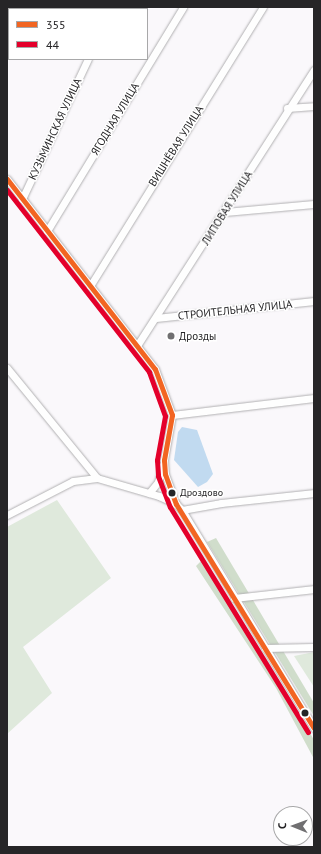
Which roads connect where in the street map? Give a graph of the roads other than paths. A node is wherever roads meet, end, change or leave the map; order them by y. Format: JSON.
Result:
{"nodes":[{"id":1,"x":183,"y":7,"type":"edge"},
{"id":2,"x":263,"y":7,"type":"edge"},
{"id":3,"x":88,"y":60,"type":"edge"},
{"id":4,"x":314,"y":70,"type":"edge"},
{"id":5,"x":314,"y":106,"type":"edge"},
{"id":6,"x":287,"y":108,"type":"junction"},
{"id":7,"x":7,"y":179,"type":"edge"},
{"id":8,"x":22,"y":199,"type":"junction"},
{"id":9,"x":314,"y":204,"type":"edge"},
{"id":10,"x":225,"y":212,"type":"junction"},
{"id":11,"x":47,"y":231,"type":"junction"},
{"id":12,"x":90,"y":286,"type":"junction"},
{"id":13,"x":314,"y":301,"type":"edge"},
{"id":14,"x":156,"y":318,"type":"junction"},
{"id":15,"x":138,"y":344,"type":"junction"},
{"id":16,"x":7,"y":368,"type":"edge"},
{"id":17,"x":314,"y":398,"type":"edge"},
{"id":18,"x":172,"y":415,"type":"junction"},
{"id":19,"x":164,"y":460,"type":"junction"},
{"id":20,"x":97,"y":478,"type":"junction"},
{"id":21,"x":314,"y":492,"type":"edge"},
{"id":22,"x":149,"y":493,"type":"junction"},
{"id":23,"x":176,"y":504,"type":"junction"},
{"id":24,"x":182,"y":510,"type":"junction"},
{"id":25,"x":7,"y":515,"type":"edge"},
{"id":26,"x":314,"y":589,"type":"edge"},
{"id":27,"x":234,"y":598,"type":"junction"},
{"id":28,"x":314,"y":647,"type":"edge"},
{"id":29,"x":265,"y":648,"type":"junction"},
{"id":30,"x":314,"y":728,"type":"edge"}],
"edges":[{"from":1,"to":11,"type":"street","name":"ЯГОДНАЯ УЛИЦА"},
{"from":2,"to":12,"type":"street","name":"ВИШНЁВАЯ УЛИЦА"},
{"from":3,"to":8,"type":"street","name":"КУЗЬМИНСКАЯ УЛИЦА"},
{"from":4,"to":6,"type":"street","name":"ЛИПОВАЯ УЛИЦА"},
{"from":5,"to":6,"type":"street"},
{"from":6,"to":10,"type":"street","name":"ЛИПОВАЯ УЛИЦА"},
{"from":7,"to":8,"type":"street"},
{"from":8,"to":11,"type":"street"},
{"from":9,"to":10,"type":"street"},
{"from":10,"to":14,"type":"street","name":"ЛИПОВАЯ УЛИЦА"},
{"from":11,"to":12,"type":"street"},
{"from":12,"to":15,"type":"street"},
{"from":13,"to":14,"type":"street","name":"СТРОИТЕЛЬНАЯ УЛИЦА"},
{"from":14,"to":15,"type":"street","name":"ЛИПОВАЯ УЛИЦА"},
{"from":15,"to":18,"type":"street"},
{"from":16,"to":20,"type":"street"},
{"from":17,"to":18,"type":"street"},
{"from":18,"to":19,"type":"street"},
{"from":19,"to":22,"type":"street"},
{"from":19,"to":23,"type":"street"},
{"from":20,"to":22,"type":"street"},
{"from":20,"to":25,"type":"street"},
{"from":21,"to":24,"type":"street"},
{"from":22,"to":23,"type":"street"},
{"from":23,"to":24,"type":"street"},
{"from":24,"to":27,"type":"street"},
{"from":26,"to":27,"type":"street"},
{"from":27,"to":29,"type":"street"},
{"from":28,"to":29,"type":"street"},
{"from":29,"to":30,"type":"street"}]}
